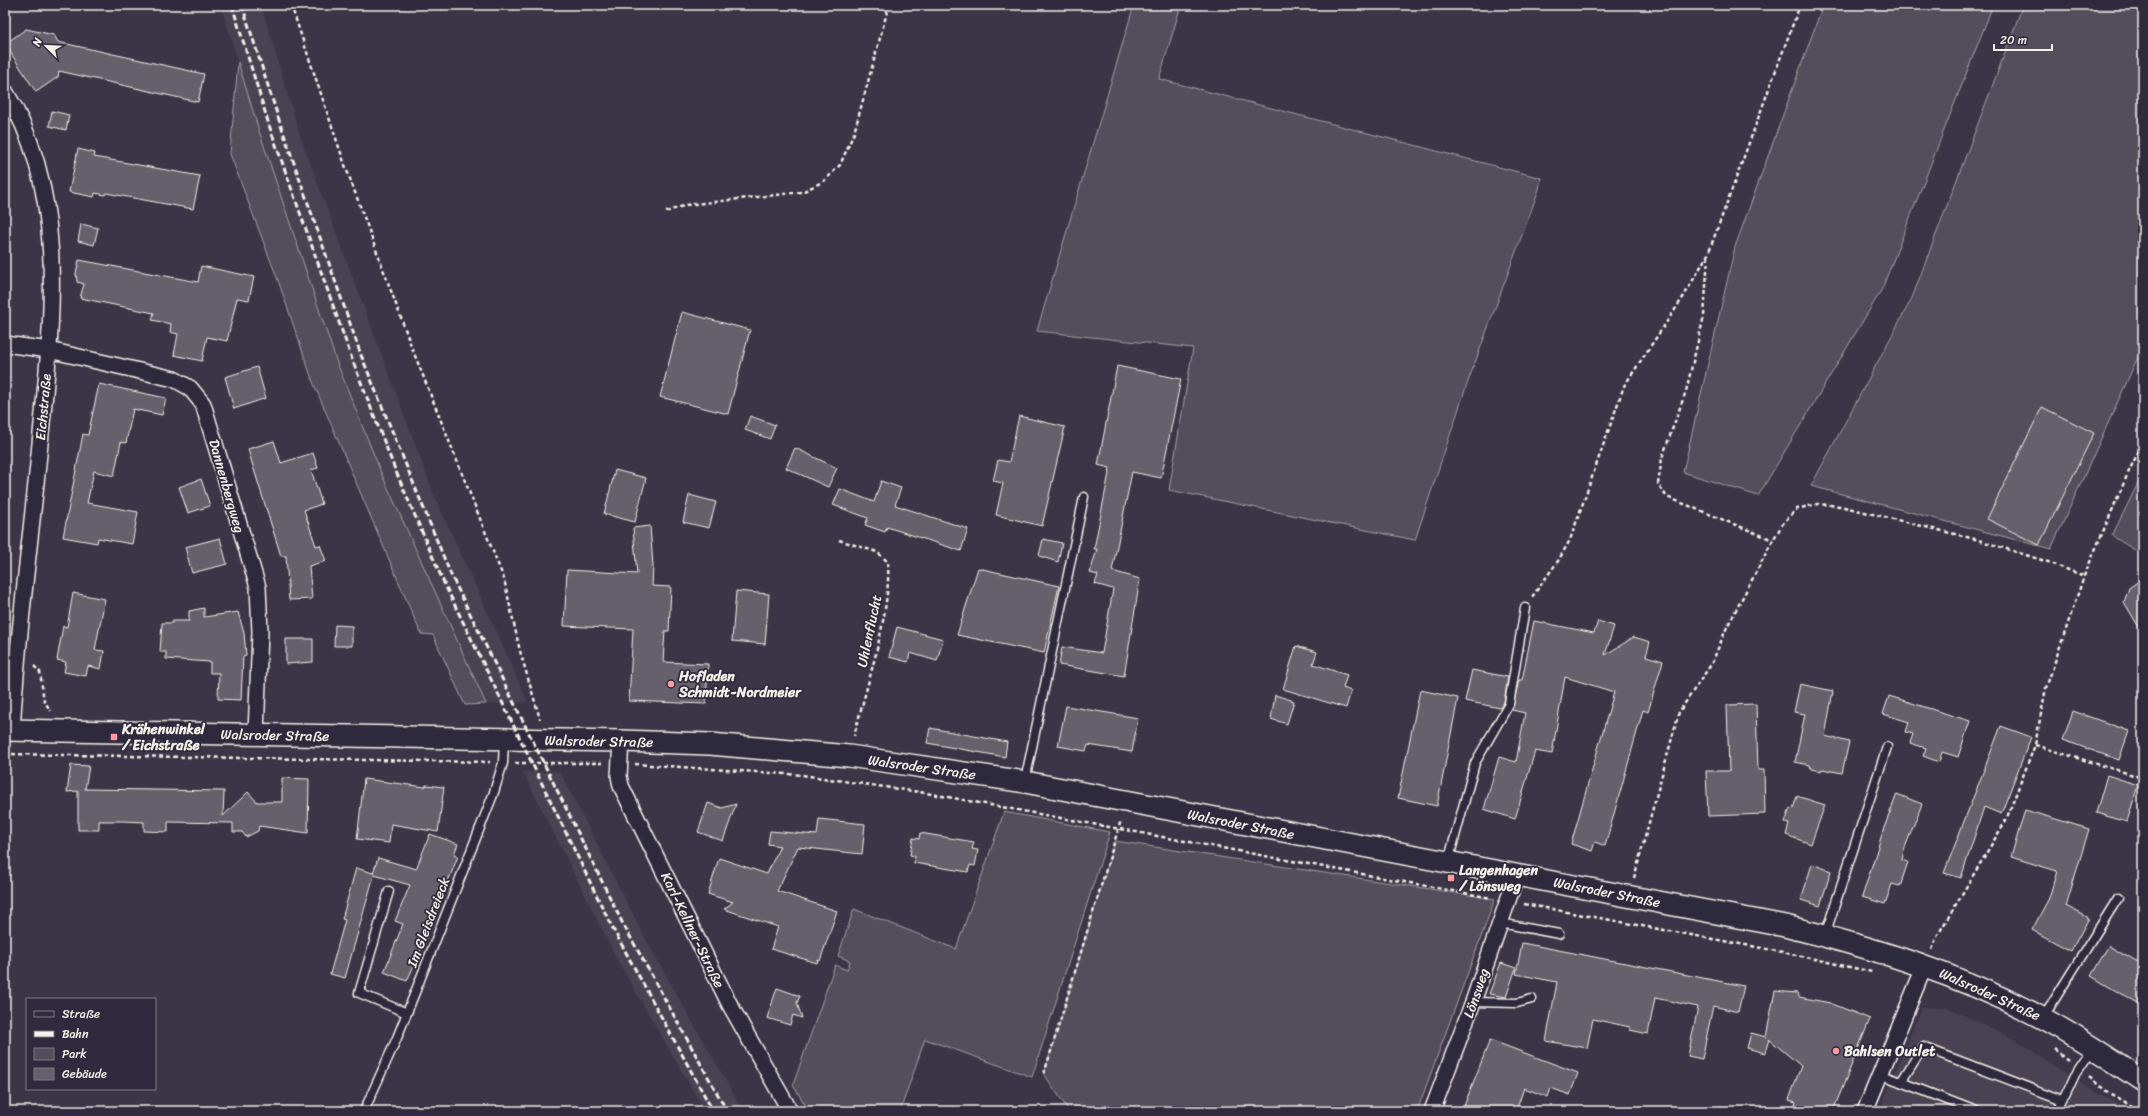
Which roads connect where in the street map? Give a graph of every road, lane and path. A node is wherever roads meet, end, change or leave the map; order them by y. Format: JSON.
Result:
{"nodes":[{"id":1,"x":291,"y":5,"type":"edge"},
{"id":2,"x":889,"y":5,"type":"edge"},
{"id":3,"x":1800,"y":5,"type":"edge"},
{"id":4,"x":5,"y":91,"type":"edge"},
{"id":5,"x":666,"y":212,"type":"dead end"},
{"id":6,"x":1708,"y":254,"type":"junction"},
{"id":7,"x":5,"y":344,"type":"edge"},
{"id":8,"x":49,"y":350,"type":"junction"},
{"id":9,"x":2143,"y":444,"type":"edge"},
{"id":10,"x":1084,"y":497,"type":"dead end"},
{"id":11,"x":839,"y":540,"type":"dead end"},
{"id":12,"x":1773,"y":540,"type":"junction"},
{"id":13,"x":2084,"y":576,"type":"junction"},
{"id":14,"x":1525,"y":608,"type":"joint"},
{"id":15,"x":19,"y":651,"type":"junction"},
{"id":16,"x":52,"y":713,"type":"dead end"},
{"id":17,"x":9,"y":730,"type":"edge"},
{"id":18,"x":256,"y":734,"type":"junction"},
{"id":19,"x":504,"y":739,"type":"junction"},
{"id":20,"x":542,"y":740,"type":"junction"},
{"id":21,"x":621,"y":741,"type":"junction"},
{"id":22,"x":2035,"y":745,"type":"junction"},
{"id":23,"x":1886,"y":747,"type":"dead end"},
{"id":24,"x":5,"y":754,"type":"edge"},
{"id":25,"x":849,"y":756,"type":"junction"},
{"id":26,"x":503,"y":763,"type":"junction"},
{"id":27,"x":620,"y":763,"type":"junction"},
{"id":28,"x":2143,"y":778,"type":"edge"},
{"id":29,"x":1025,"y":782,"type":"junction"},
{"id":30,"x":1127,"y":801,"type":"junction"},
{"id":31,"x":1118,"y":830,"type":"junction"},
{"id":32,"x":1448,"y":862,"type":"junction"},
{"id":33,"x":1516,"y":874,"type":"junction"},
{"id":34,"x":389,"y":891,"type":"dead end"},
{"id":35,"x":1630,"y":897,"type":"junction"},
{"id":36,"x":2118,"y":898,"type":"dead end"},
{"id":37,"x":1508,"y":901,"type":"junction"},
{"id":38,"x":1500,"y":923,"type":"junction"},
{"id":39,"x":1559,"y":934,"type":"dead end"},
{"id":40,"x":1825,"y":936,"type":"junction"},
{"id":41,"x":1925,"y":965,"type":"junction"},
{"id":42,"x":1880,"y":974,"type":"dead end"},
{"id":43,"x":1532,"y":999,"type":"dead end"},
{"id":44,"x":1473,"y":1002,"type":"junction"},
{"id":45,"x":407,"y":1013,"type":"junction"},
{"id":46,"x":2043,"y":1018,"type":"junction"},
{"id":47,"x":2051,"y":1047,"type":"dead end"},
{"id":48,"x":2092,"y":1047,"type":"junction"},
{"id":49,"x":2078,"y":1068,"type":"junction"},
{"id":50,"x":1044,"y":1074,"type":"dead end"},
{"id":51,"x":1880,"y":1074,"type":"junction"},
{"id":52,"x":2143,"y":1081,"type":"edge"},
{"id":53,"x":1901,"y":1082,"type":"junction"},
{"id":54,"x":2062,"y":1100,"type":"junction"},
{"id":55,"x":364,"y":1111,"type":"edge"},
{"id":56,"x":790,"y":1111,"type":"edge"},
{"id":57,"x":1432,"y":1111,"type":"edge"},
{"id":58,"x":1865,"y":1111,"type":"edge"},
{"id":59,"x":1976,"y":1111,"type":"edge"},
{"id":60,"x":2058,"y":1111,"type":"edge"},
{"id":61,"x":2138,"y":1111,"type":"edge"}],
"edges":[{"from":1,"to":20,"type":"path"},
{"from":2,"to":5,"type":"path"},
{"from":3,"to":6,"type":"path"},
{"from":4,"to":8,"type":"street","name":"Eichstraße"},
{"from":6,"to":12,"type":"path"},
{"from":6,"to":14,"type":"path"},
{"from":7,"to":8,"type":"street","name":"Dannenbergweg"},
{"from":8,"to":15,"type":"street","name":"Eichstraße"},
{"from":8,"to":18,"type":"street","name":"Dannenbergweg"},
{"from":9,"to":13,"type":"path"},
{"from":10,"to":29,"type":"lane"},
{"from":11,"to":25,"type":"path","name":"Uhlenflucht"},
{"from":12,"to":13,"type":"path"},
{"from":12,"to":35,"type":"path"},
{"from":13,"to":22,"type":"path"},
{"from":14,"to":32,"type":"lane"},
{"from":15,"to":16,"type":"path"},
{"from":15,"to":17,"type":"street","name":"Eichstraße"},
{"from":17,"to":18,"type":"street","name":"Walsroder Straße"},
{"from":18,"to":19,"type":"street","name":"Walsroder Straße"},
{"from":19,"to":20,"type":"street","name":"Walsroder Straße"},
{"from":19,"to":26,"type":"lane","name":"Im Gleisdreieck"},
{"from":20,"to":21,"type":"street","name":"Walsroder Straße"},
{"from":21,"to":25,"type":"street","name":"Walsroder Straße"},
{"from":21,"to":27,"type":"street","name":"Karl-Kellner-Straße"},
{"from":22,"to":28,"type":"path"},
{"from":22,"to":41,"type":"path"},
{"from":23,"to":40,"type":"lane"},
{"from":24,"to":26,"type":"path"},
{"from":25,"to":29,"type":"street","name":"Walsroder Straße"},
{"from":26,"to":27,"type":"path"},
{"from":26,"to":45,"type":"lane","name":"Im Gleisdreieck"},
{"from":27,"to":31,"type":"path"},
{"from":27,"to":56,"type":"street","name":"Karl-Kellner-Straße"},
{"from":29,"to":30,"type":"street","name":"Walsroder Straße"},
{"from":30,"to":31,"type":"path"},
{"from":30,"to":32,"type":"street","name":"Walsroder Straße"},
{"from":31,"to":37,"type":"path"},
{"from":31,"to":50,"type":"path"},
{"from":32,"to":33,"type":"street","name":"Walsroder Straße"},
{"from":33,"to":35,"type":"street","name":"Walsroder Straße"},
{"from":33,"to":37,"type":"street","name":"Lönsweg"},
{"from":34,"to":45,"type":"lane"},
{"from":35,"to":40,"type":"street","name":"Walsroder Straße"},
{"from":36,"to":46,"type":"lane"},
{"from":37,"to":38,"type":"street","name":"Lönsweg"},
{"from":37,"to":42,"type":"path"},
{"from":38,"to":39,"type":"lane"},
{"from":38,"to":44,"type":"street","name":"Lönsweg"},
{"from":40,"to":41,"type":"street","name":"Walsroder Straße"},
{"from":41,"to":46,"type":"street","name":"Walsroder Straße"},
{"from":41,"to":51,"type":"street"},
{"from":43,"to":44,"type":"lane"},
{"from":44,"to":57,"type":"street","name":"Lönsweg"},
{"from":45,"to":55,"type":"lane","name":"Im Gleisdreieck"},
{"from":46,"to":48,"type":"street","name":"Walsroder Straße"},
{"from":47,"to":49,"type":"path"},
{"from":48,"to":49,"type":"lane"},
{"from":48,"to":52,"type":"street","name":"Walsroder Straße"},
{"from":49,"to":54,"type":"lane"},
{"from":49,"to":61,"type":"path"},
{"from":51,"to":53,"type":"lane"},
{"from":51,"to":58,"type":"street"},
{"from":53,"to":54,"type":"lane"},
{"from":53,"to":59,"type":"lane"},
{"from":54,"to":60,"type":"lane"}]}
